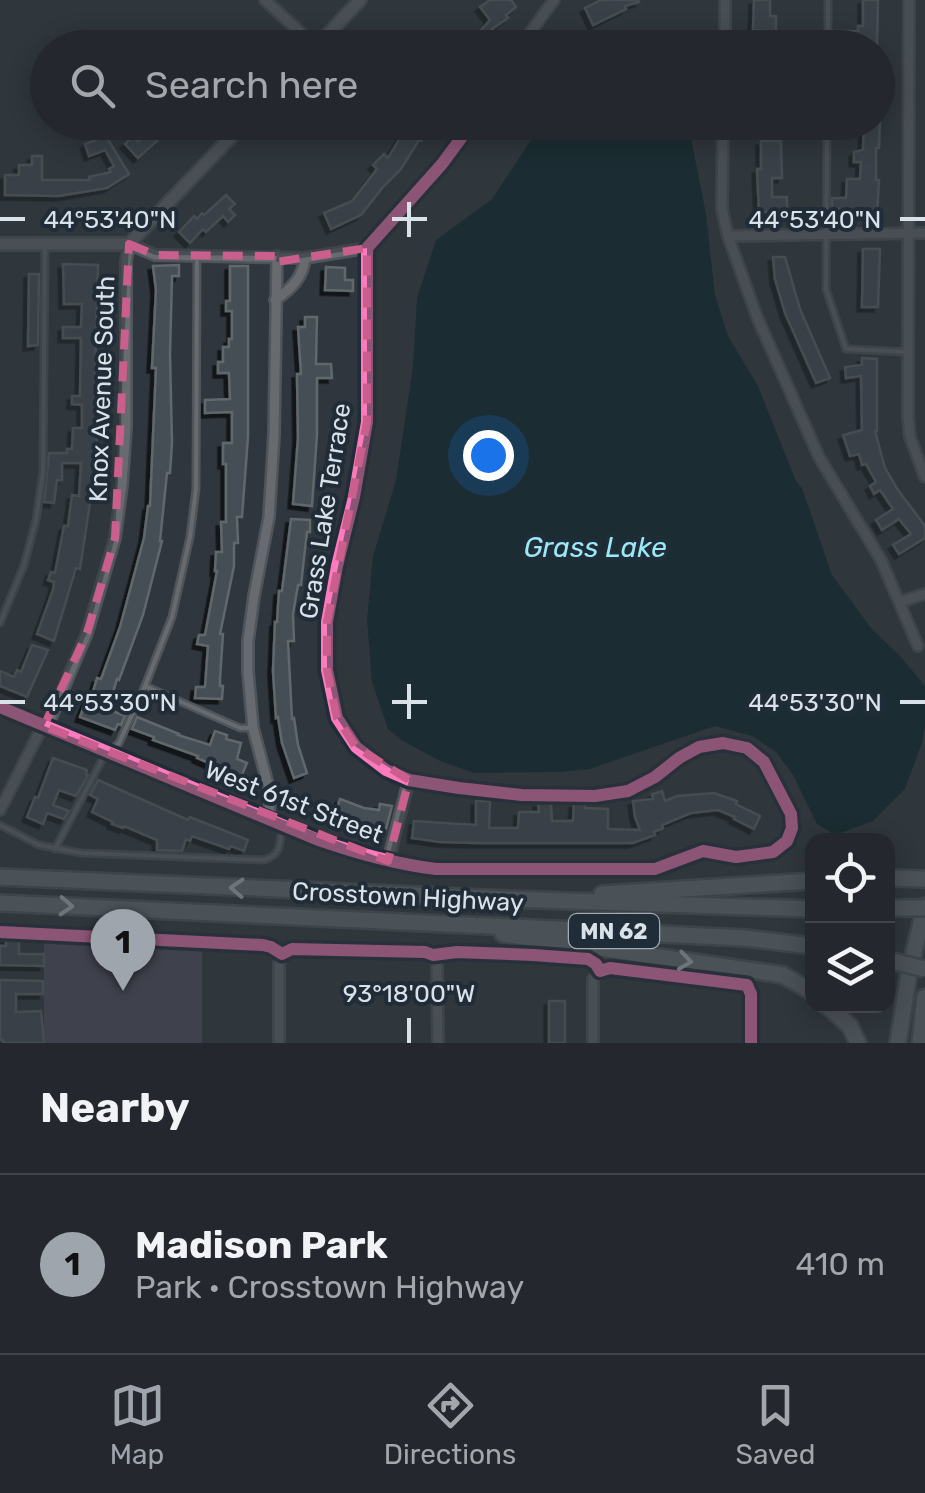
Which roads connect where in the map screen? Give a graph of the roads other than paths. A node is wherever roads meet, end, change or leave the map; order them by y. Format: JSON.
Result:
{"nodes":[{"id":1,"x":264,"y":0,"type":"edge"},
{"id":2,"x":360,"y":0,"type":"edge"},
{"id":3,"x":554,"y":0,"type":"edge"},
{"id":4,"x":726,"y":0,"type":"edge"},
{"id":5,"x":828,"y":0,"type":"edge"},
{"id":6,"x":909,"y":0,"type":"edge"},
{"id":7,"x":297,"y":30,"type":"edge"},
{"id":8,"x":332,"y":30,"type":"edge"},
{"id":9,"x":532,"y":30,"type":"edge"},
{"id":10,"x":725,"y":30,"type":"edge"},
{"id":11,"x":828,"y":30,"type":"edge"},
{"id":12,"x":227,"y":140,"type":"edge"},
{"id":13,"x":460,"y":140,"type":"edge"},
{"id":14,"x":723,"y":140,"type":"edge"},
{"id":15,"x":828,"y":140,"type":"edge"},
{"id":16,"x":827,"y":234,"type":"junction"},
{"id":17,"x":910,"y":234,"type":"junction"},
{"id":18,"x":925,"y":234,"type":"edge"},
{"id":19,"x":728,"y":236,"type":"junction"},
{"id":20,"x":0,"y":244,"type":"edge"},
{"id":21,"x":45,"y":244,"type":"junction"},
{"id":22,"x":129,"y":244,"type":"junction"},
{"id":23,"x":367,"y":248,"type":"junction"},
{"id":24,"x":196,"y":256,"type":"junction"},
{"id":25,"x":277,"y":256,"type":"junction"},
{"id":26,"x":305,"y":258,"type":"junction"},
{"id":27,"x":275,"y":300,"type":"junction"},
{"id":28,"x":908,"y":352,"type":"junction"},
{"id":29,"x":925,"y":477,"type":"edge"},
{"id":30,"x":925,"y":594,"type":"edge"},
{"id":31,"x":900,"y":602,"type":"junction"},
{"id":32,"x":0,"y":624,"type":"edge"},
{"id":33,"x":921,"y":646,"type":"edge"},
{"id":34,"x":145,"y":686,"type":"junction"},
{"id":35,"x":0,"y":707,"type":"edge"},
{"id":36,"x":44,"y":726,"type":"junction"},
{"id":37,"x":254,"y":728,"type":"junction"},
{"id":38,"x":110,"y":753,"type":"junction"},
{"id":39,"x":410,"y":780,"type":"junction"},
{"id":40,"x":0,"y":810,"type":"edge"},
{"id":41,"x":268,"y":819,"type":"junction"},
{"id":42,"x":0,"y":825,"type":"edge"},
{"id":43,"x":283,"y":826,"type":"junction"},
{"id":44,"x":55,"y":849,"type":"junction"},
{"id":45,"x":703,"y":851,"type":"joint"},
{"id":46,"x":388,"y":862,"type":"junction"},
{"id":47,"x":0,"y":876,"type":"edge"},
{"id":48,"x":895,"y":878,"type":"edge"},
{"id":49,"x":925,"y":879,"type":"edge"},
{"id":50,"x":805,"y":882,"type":"edge"},
{"id":51,"x":509,"y":900,"type":"junction"},
{"id":52,"x":0,"y":902,"type":"edge"},
{"id":53,"x":925,"y":907,"type":"edge"},
{"id":54,"x":895,"y":908,"type":"edge"},
{"id":55,"x":805,"y":909,"type":"edge"},
{"id":56,"x":415,"y":922,"type":"junction"},
{"id":57,"x":805,"y":945,"type":"edge"},
{"id":58,"x":895,"y":962,"type":"edge"},
{"id":59,"x":925,"y":969,"type":"edge"},
{"id":60,"x":805,"y":988,"type":"edge"},
{"id":61,"x":925,"y":997,"type":"edge"},
{"id":62,"x":836,"y":1013,"type":"edge"},
{"id":63,"x":279,"y":1043,"type":"edge"},
{"id":64,"x":438,"y":1043,"type":"edge"},
{"id":65,"x":593,"y":1043,"type":"edge"},
{"id":66,"x":751,"y":1043,"type":"edge"},
{"id":67,"x":858,"y":1043,"type":"edge"},
{"id":68,"x":898,"y":1043,"type":"edge"},
{"id":69,"x":920,"y":1043,"type":"edge"}],
"edges":[{"from":1,"to":7,"type":"street"},
{"from":2,"to":8,"type":"street"},
{"from":3,"to":9,"type":"street"},
{"from":4,"to":10,"type":"street"},
{"from":5,"to":11,"type":"lane"},
{"from":6,"to":17,"type":"street"},
{"from":12,"to":22,"type":"street"},
{"from":13,"to":23,"type":"street"},
{"from":14,"to":19,"type":"street"},
{"from":15,"to":16,"type":"lane"},
{"from":16,"to":17,"type":"street"},
{"from":16,"to":19,"type":"street"},
{"from":16,"to":28,"type":"lane"},
{"from":17,"to":18,"type":"street"},
{"from":17,"to":28,"type":"street"},
{"from":19,"to":31,"type":"street"},
{"from":20,"to":21,"type":"street"},
{"from":21,"to":22,"type":"street"},
{"from":21,"to":32,"type":"lane"},
{"from":22,"to":24,"type":"street"},
{"from":22,"to":36,"type":"street","name":"Knox Avenue South"},
{"from":23,"to":26,"type":"street"},
{"from":23,"to":39,"type":"street","name":"Grass Lake Terrace"},
{"from":24,"to":25,"type":"street"},
{"from":24,"to":34,"type":"lane"},
{"from":25,"to":26,"type":"street"},
{"from":25,"to":27,"type":"street"},
{"from":26,"to":27,"type":"street"},
{"from":27,"to":37,"type":"street"},
{"from":28,"to":29,"type":"street"},
{"from":30,"to":31,"type":"street"},
{"from":31,"to":33,"type":"street"},
{"from":34,"to":37,"type":"lane"},
{"from":34,"to":38,"type":"lane"},
{"from":35,"to":36,"type":"street","name":"West 61st Street"},
{"from":36,"to":38,"type":"street","name":"West 61st Street"},
{"from":36,"to":40,"type":"street","name":"Knox Avenue South"},
{"from":37,"to":41,"type":"street"},
{"from":38,"to":41,"type":"street","name":"West 61st Street"},
{"from":38,"to":44,"type":"lane"},
{"from":39,"to":45,"type":"street","name":"Grass Lake Terrace"},
{"from":39,"to":46,"type":"street"},
{"from":41,"to":43,"type":"street","name":"West 61st Street"},
{"from":42,"to":44,"type":"lane"},
{"from":43,"to":44,"type":"lane"},
{"from":43,"to":46,"type":"street","name":"West 61st Street"},
{"from":45,"to":46,"type":"street","name":"West 61st Street"},
{"from":51,"to":47,"type":"highway","name":"Crosstown Highway","number":"MN 62","one_way":true},
{"from":48,"to":49,"type":"highway"},
{"from":50,"to":51,"type":"highway"},
{"from":51,"to":55,"type":"highway","name":"Crosstown Highway","number":"MN 62"},
{"from":52,"to":56,"type":"highway","name":"Crosstown Highway","number":"MN 62","one_way":true},
{"from":53,"to":54,"type":"highway","bridge":true},
{"from":53,"to":68,"type":"highway"},
{"from":56,"to":57,"type":"highway","name":"Crosstown Highway","number":"MN 62"},
{"from":56,"to":60,"type":"highway","one_way":true},
{"from":58,"to":59,"type":"highway","bridge":true},
{"from":61,"to":69,"type":"highway"},
{"from":62,"to":67,"type":"highway"},
{"from":63,"to":64,"type":"street"},
{"from":65,"to":66,"type":"street"}]}
